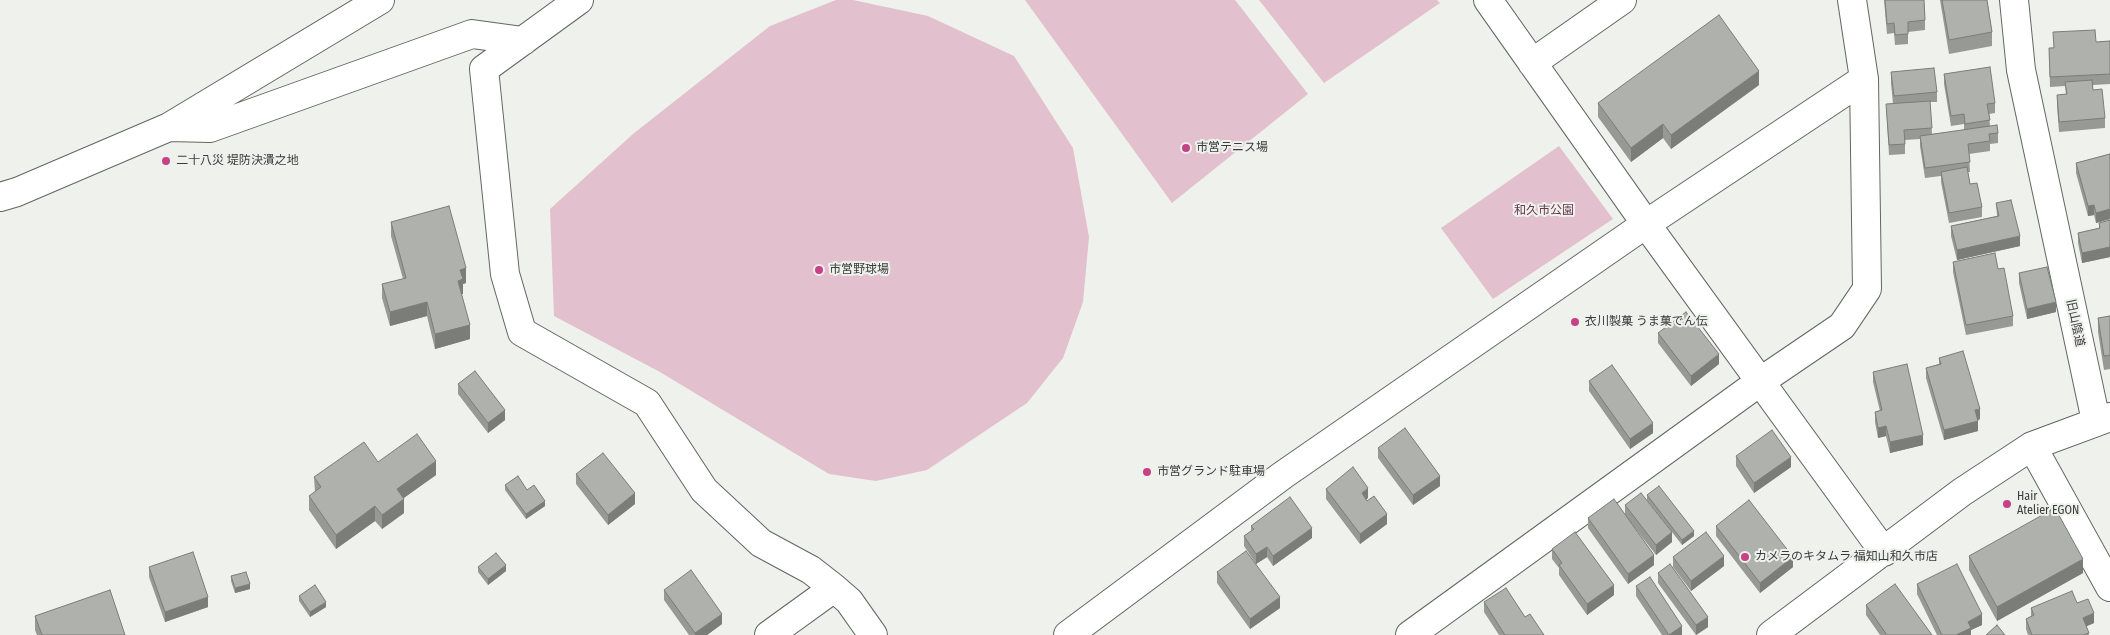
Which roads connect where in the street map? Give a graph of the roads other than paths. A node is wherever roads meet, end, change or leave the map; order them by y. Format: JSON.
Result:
{"nodes":[{"id":1,"x":380,"y":0,"type":"edge"},
{"id":2,"x":579,"y":0,"type":"edge"},
{"id":3,"x":1488,"y":0,"type":"edge"},
{"id":4,"x":1622,"y":0,"type":"edge"},
{"id":5,"x":1852,"y":0,"type":"edge"},
{"id":6,"x":2014,"y":0,"type":"edge"},
{"id":7,"x":523,"y":41,"type":"junction"},
{"id":8,"x":1532,"y":63,"type":"junction"},
{"id":9,"x":1864,"y":79,"type":"junction"},
{"id":10,"x":169,"y":127,"type":"junction"},
{"id":11,"x":0,"y":197,"type":"edge"},
{"id":12,"x":1646,"y":224,"type":"junction"},
{"id":13,"x":1761,"y":381,"type":"junction"},
{"id":14,"x":2103,"y":419,"type":"edge"},
{"id":15,"x":2032,"y":446,"type":"junction"},
{"id":16,"x":1884,"y":552,"type":"junction"},
{"id":17,"x":2110,"y":587,"type":"edge"},
{"id":18,"x":834,"y":588,"type":"junction"},
{"id":19,"x":1785,"y":631,"type":"edge"},
{"id":20,"x":769,"y":635,"type":"edge"},
{"id":21,"x":873,"y":635,"type":"edge"},
{"id":22,"x":1068,"y":635,"type":"edge"},
{"id":23,"x":1410,"y":635,"type":"edge"}],
"edges":[{"from":1,"to":10,"type":"street"},
{"from":2,"to":7,"type":"street"},
{"from":3,"to":8,"type":"street"},
{"from":4,"to":8,"type":"street"},
{"from":5,"to":9,"type":"street"},
{"from":6,"to":14,"type":"street","name":"旧山陰道"},
{"from":7,"to":10,"type":"street"},
{"from":7,"to":18,"type":"street"},
{"from":8,"to":12,"type":"street"},
{"from":9,"to":12,"type":"street"},
{"from":9,"to":13,"type":"street"},
{"from":10,"to":11,"type":"street"},
{"from":12,"to":13,"type":"street"},
{"from":12,"to":22,"type":"street"},
{"from":13,"to":16,"type":"street"},
{"from":13,"to":23,"type":"street"},
{"from":14,"to":15,"type":"street","name":"旧山陰道"},
{"from":15,"to":16,"type":"street","name":"旧山陰道"},
{"from":15,"to":17,"type":"street"},
{"from":16,"to":19,"type":"street","name":"旧山陰道"},
{"from":18,"to":20,"type":"street"},
{"from":18,"to":21,"type":"street"}]}
